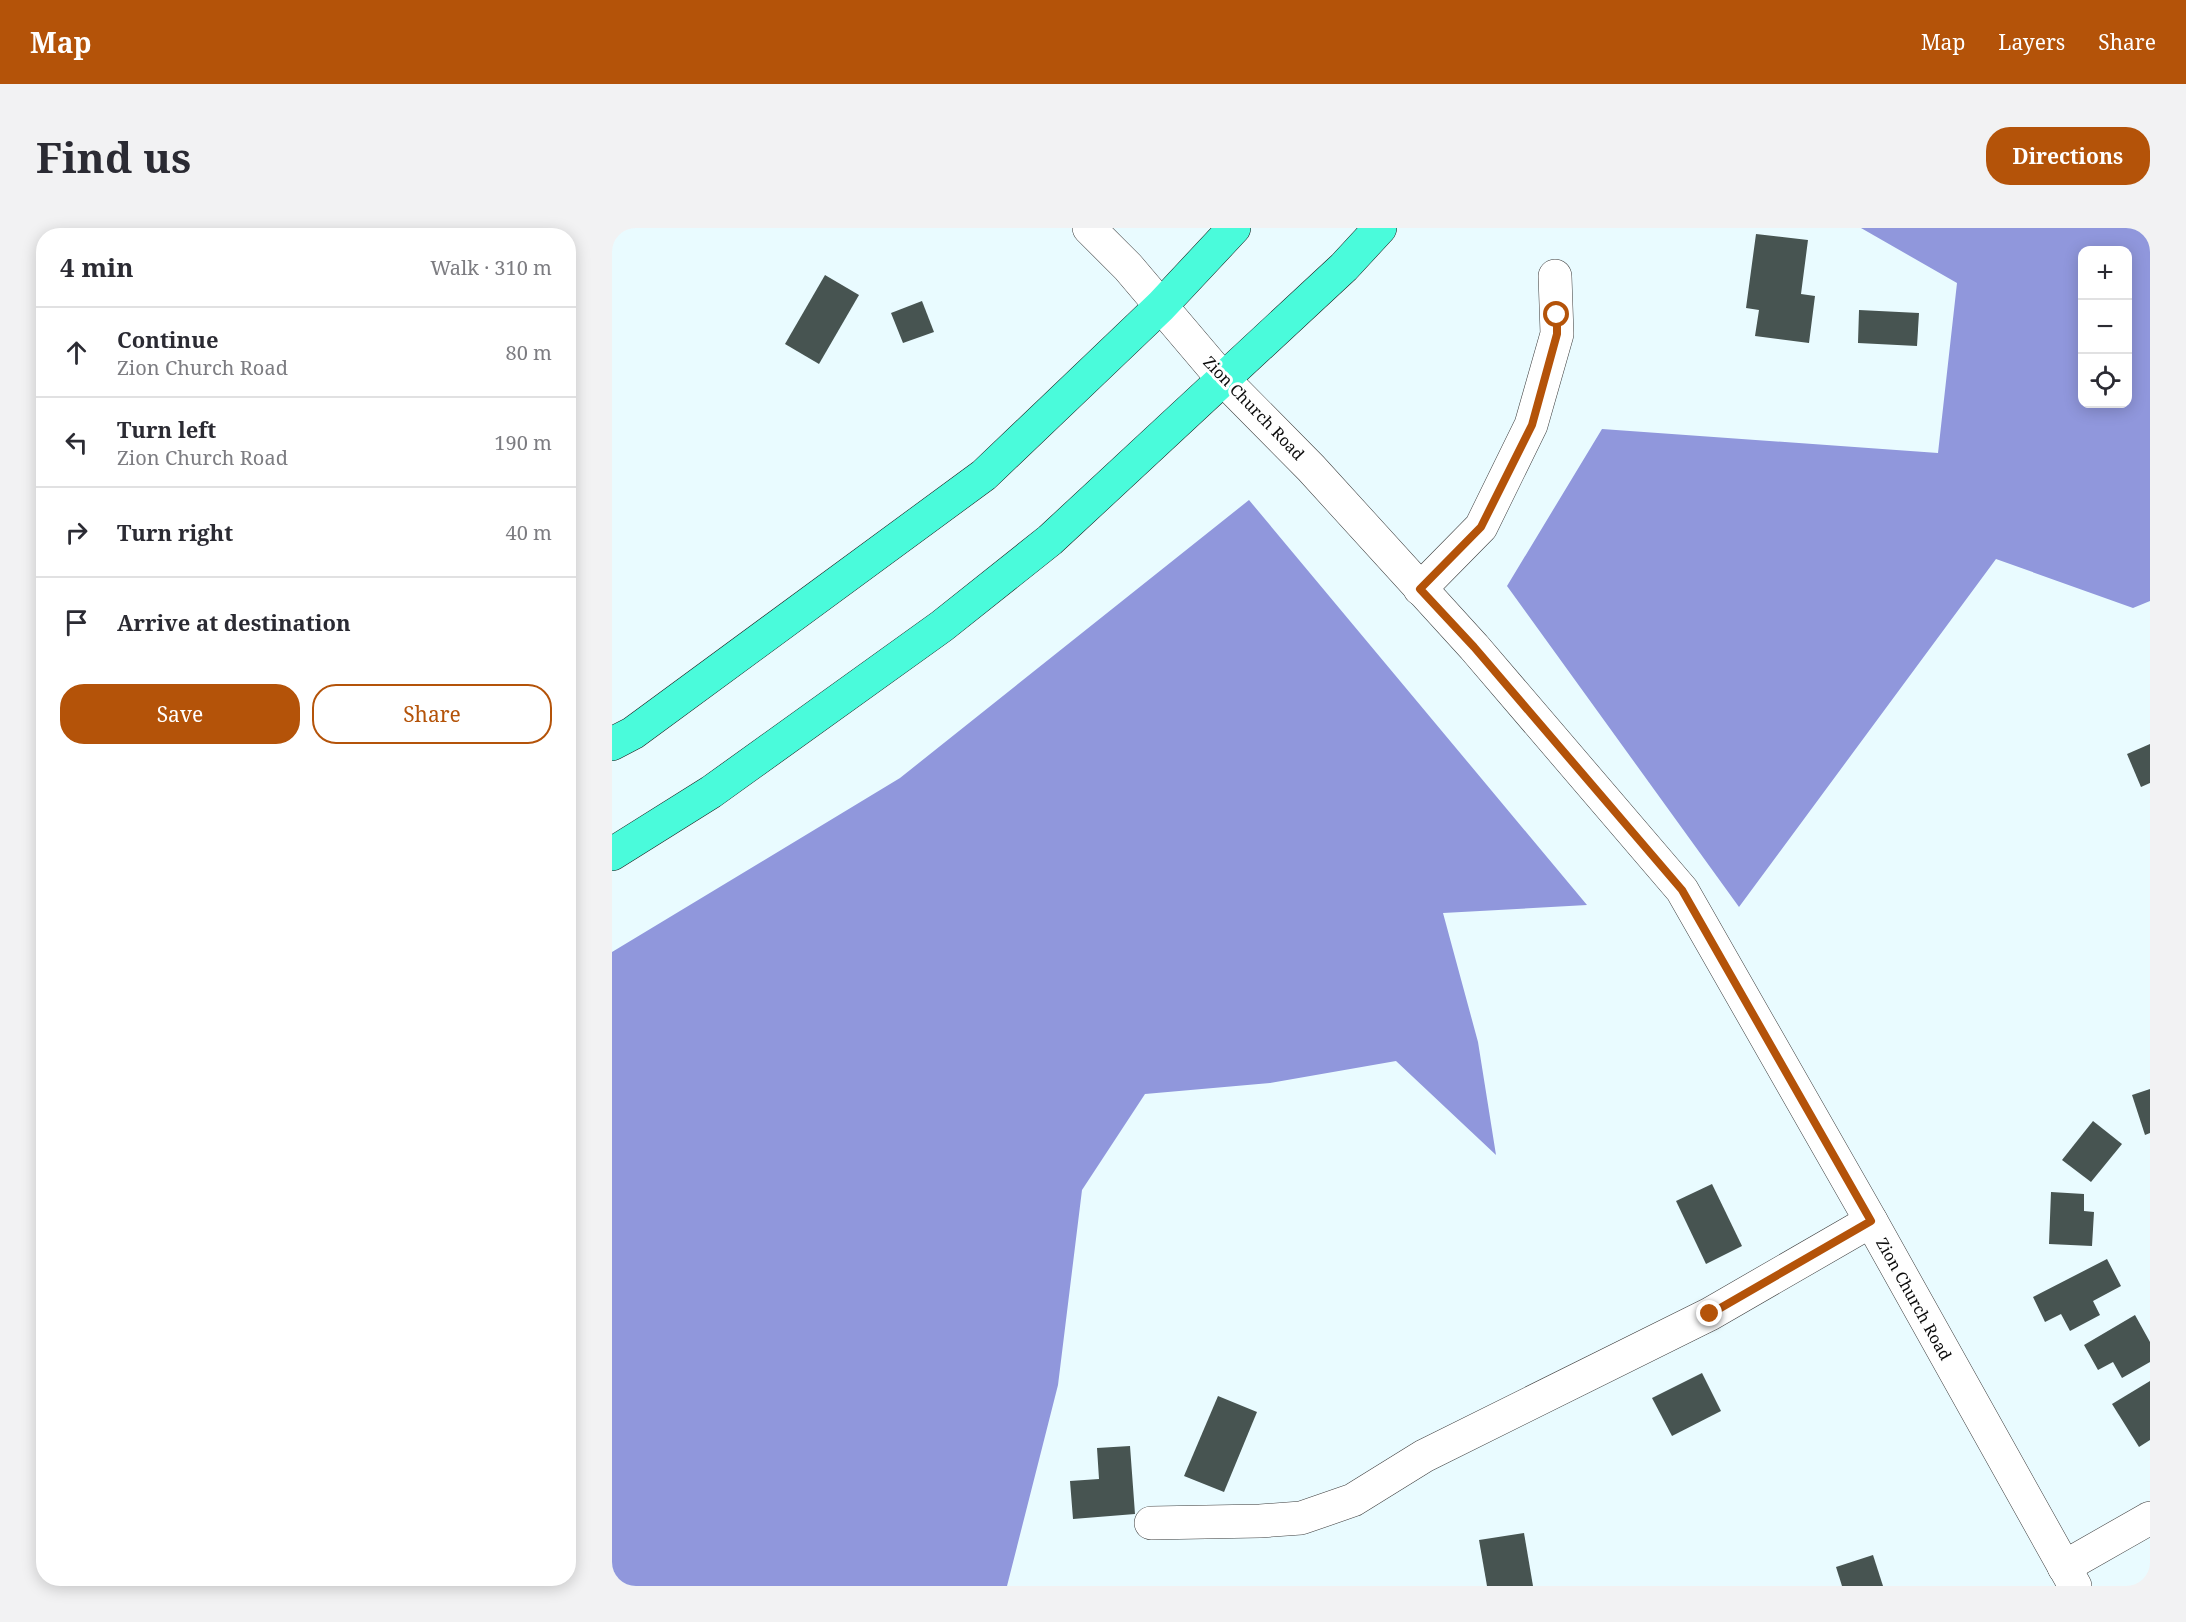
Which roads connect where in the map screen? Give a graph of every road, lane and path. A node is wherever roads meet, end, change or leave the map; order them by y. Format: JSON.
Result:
{"nodes":[{"id":1,"x":1089,"y":228,"type":"edge"},
{"id":2,"x":1234,"y":228,"type":"edge"},
{"id":3,"x":1380,"y":228,"type":"edge"},
{"id":4,"x":1555,"y":276,"type":"dead end"},
{"id":5,"x":1161,"y":306,"type":"junction"},
{"id":6,"x":1223,"y":379,"type":"junction"},
{"id":7,"x":1420,"y":589,"type":"junction"},
{"id":8,"x":612,"y":744,"type":"edge"},
{"id":9,"x":612,"y":854,"type":"edge"},
{"id":10,"x":1871,"y":1221,"type":"junction"},
{"id":11,"x":2150,"y":1518,"type":"edge"},
{"id":12,"x":1151,"y":1522,"type":"dead end"},
{"id":13,"x":2070,"y":1576,"type":"edge"}],
"edges":[{"from":1,"to":5,"type":"street","name":"Zion Church Road"},
{"from":2,"to":5,"type":"highway"},
{"from":3,"to":6,"type":"highway"},
{"from":4,"to":7,"type":"street"},
{"from":5,"to":6,"type":"street","name":"Zion Church Road"},
{"from":5,"to":8,"type":"highway"},
{"from":6,"to":7,"type":"street","name":"Zion Church Road"},
{"from":6,"to":9,"type":"highway"},
{"from":7,"to":10,"type":"street","name":"Zion Church Road"},
{"from":10,"to":12,"type":"street"},
{"from":10,"to":13,"type":"street","name":"Zion Church Road"},
{"from":11,"to":13,"type":"street"}]}
